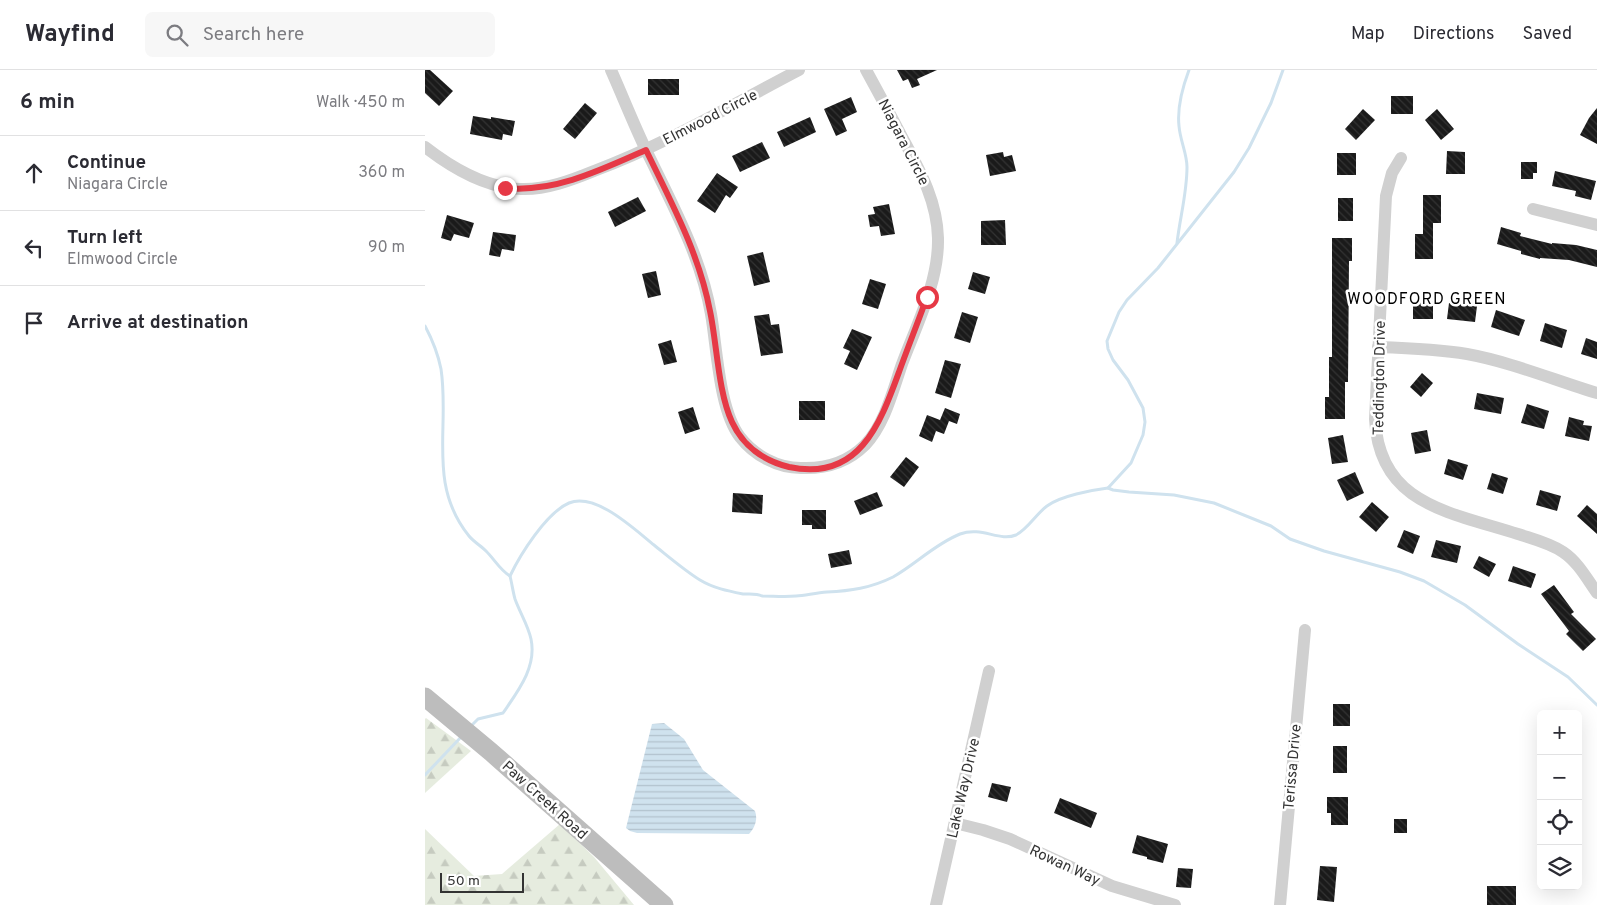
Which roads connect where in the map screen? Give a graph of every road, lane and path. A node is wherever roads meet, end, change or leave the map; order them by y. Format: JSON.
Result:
{"nodes":[{"id":1,"x":611,"y":70,"type":"edge"},
{"id":2,"x":799,"y":70,"type":"edge"},
{"id":3,"x":867,"y":70,"type":"edge"},
{"id":4,"x":425,"y":147,"type":"edge"},
{"id":5,"x":646,"y":150,"type":"junction"},
{"id":6,"x":1401,"y":158,"type":"dead end"},
{"id":7,"x":1533,"y":209,"type":"dead end"},
{"id":8,"x":1597,"y":226,"type":"edge"},
{"id":9,"x":1378,"y":347,"type":"junction"},
{"id":10,"x":1597,"y":393,"type":"edge"},
{"id":11,"x":1597,"y":593,"type":"edge"},
{"id":12,"x":1305,"y":630,"type":"dead end"},
{"id":13,"x":989,"y":671,"type":"dead end"},
{"id":14,"x":425,"y":697,"type":"edge"},
{"id":15,"x":955,"y":823,"type":"junction"},
{"id":16,"x":664,"y":905,"type":"edge"},
{"id":17,"x":936,"y":905,"type":"edge"},
{"id":18,"x":1175,"y":905,"type":"edge"},
{"id":19,"x":1281,"y":905,"type":"edge"}],
"edges":[{"from":1,"to":5,"type":"street","name":"Niagara Circle"},
{"from":2,"to":5,"type":"street","name":"Elmwood Circle"},
{"from":3,"to":5,"type":"street","name":"Niagara Circle"},
{"from":4,"to":5,"type":"street","name":"Elmwood Circle"},
{"from":6,"to":9,"type":"street","name":"Teddington Drive"},
{"from":7,"to":8,"type":"street"},
{"from":9,"to":10,"type":"street"},
{"from":9,"to":11,"type":"street","name":"Teddington Drive"},
{"from":12,"to":19,"type":"street","name":"Terissa Drive"},
{"from":13,"to":15,"type":"street","name":"Lake Way Drive"},
{"from":14,"to":16,"type":"street","name":"Paw Creek Road"},
{"from":15,"to":17,"type":"street","name":"Lake Way Drive"},
{"from":15,"to":18,"type":"street","name":"Rowan Way"}]}
